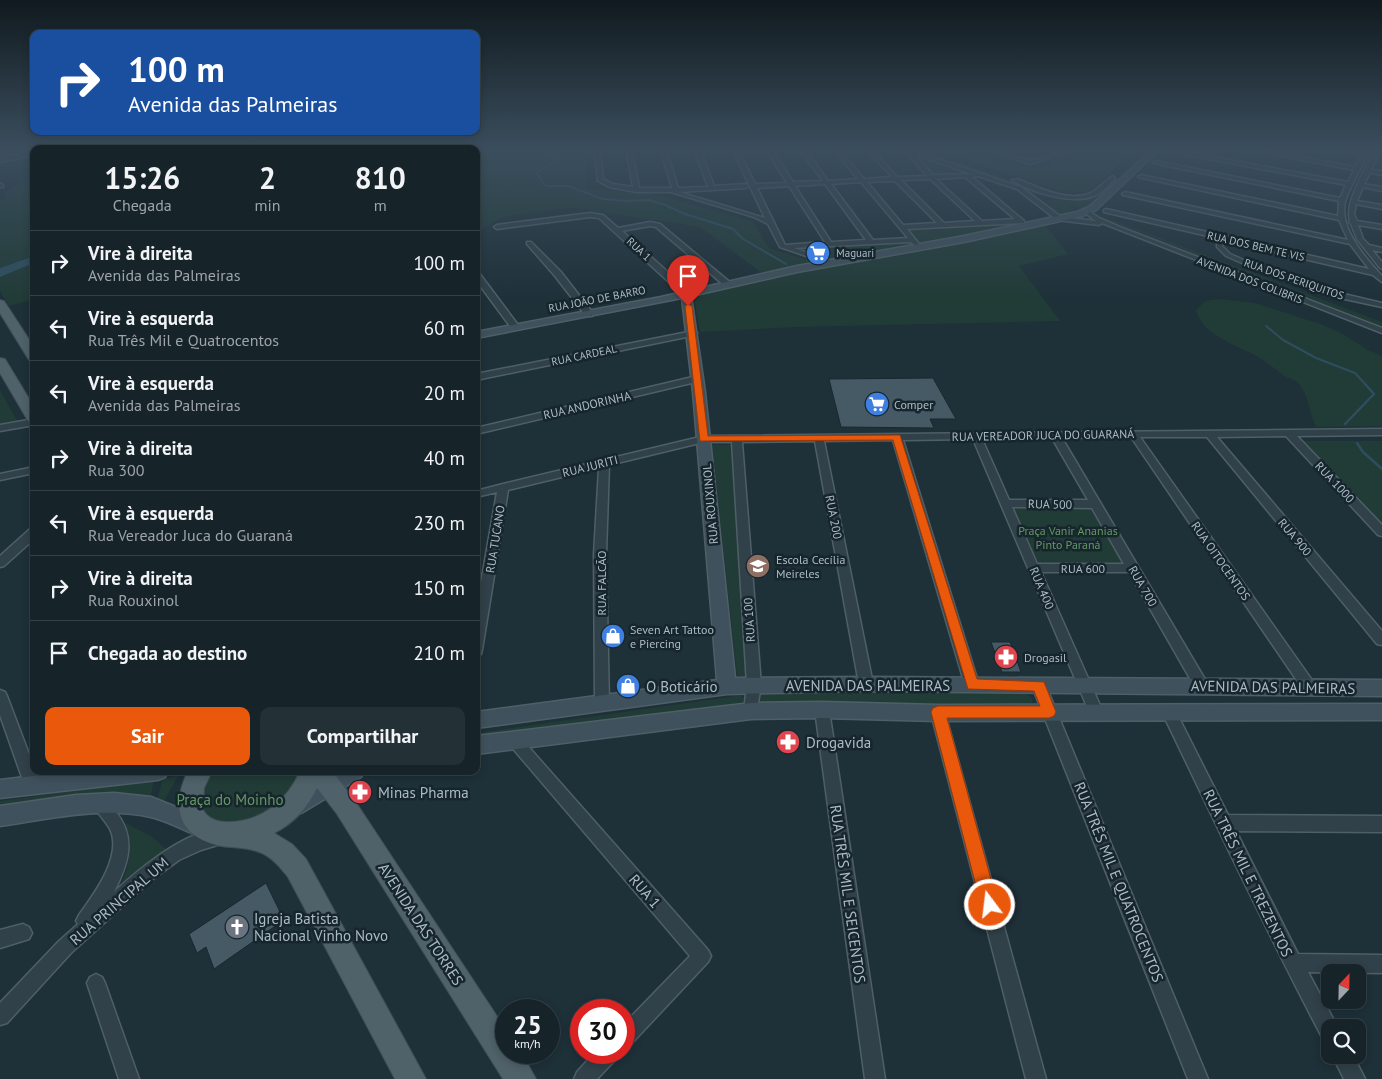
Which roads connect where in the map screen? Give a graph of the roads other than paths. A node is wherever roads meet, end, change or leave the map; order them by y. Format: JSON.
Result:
{"nodes":[{"id":1,"x":701,"y":199,"type":"edge"},
{"id":2,"x":756,"y":199,"type":"edge"},
{"id":3,"x":800,"y":199,"type":"edge"},
{"id":4,"x":839,"y":199,"type":"edge"},
{"id":5,"x":878,"y":199,"type":"edge"},
{"id":6,"x":916,"y":199,"type":"edge"},
{"id":7,"x":955,"y":199,"type":"edge"},
{"id":8,"x":994,"y":199,"type":"edge"},
{"id":9,"x":1034,"y":199,"type":"edge"},
{"id":10,"x":1073,"y":199,"type":"edge"},
{"id":11,"x":1150,"y":199,"type":"edge"},
{"id":12,"x":1248,"y":199,"type":"edge"},
{"id":13,"x":1316,"y":199,"type":"edge"},
{"id":14,"x":1344,"y":199,"type":"edge"},
{"id":15,"x":1101,"y":201,"type":"edge"},
{"id":16,"x":1353,"y":202,"type":"joint"},
{"id":17,"x":1341,"y":205,"type":"junction"},
{"id":18,"x":1382,"y":207,"type":"edge"},
{"id":19,"x":1106,"y":210,"type":"dead end"},
{"id":20,"x":1084,"y":214,"type":"junction"},
{"id":21,"x":1352,"y":216,"type":"junction"},
{"id":22,"x":765,"y":218,"type":"junction"},
{"id":23,"x":1059,"y":219,"type":"junction"},
{"id":24,"x":1342,"y":219,"type":"junction"},
{"id":25,"x":981,"y":223,"type":"junction"},
{"id":26,"x":1023,"y":223,"type":"junction"},
{"id":27,"x":942,"y":225,"type":"junction"},
{"id":28,"x":497,"y":227,"type":"dead end"},
{"id":29,"x":1382,"y":227,"type":"edge"},
{"id":30,"x":902,"y":228,"type":"junction"},
{"id":31,"x":1118,"y":228,"type":"junction"},
{"id":32,"x":618,"y":230,"type":"junction"},
{"id":33,"x":1224,"y":239,"type":"junction"},
{"id":34,"x":871,"y":242,"type":"junction"},
{"id":35,"x":916,"y":243,"type":"junction"},
{"id":36,"x":1353,"y":243,"type":"junction"},
{"id":37,"x":529,"y":244,"type":"dead end"},
{"id":38,"x":828,"y":244,"type":"junction"},
{"id":39,"x":782,"y":246,"type":"junction"},
{"id":40,"x":1366,"y":247,"type":"junction"},
{"id":41,"x":1382,"y":250,"type":"edge"},
{"id":42,"x":1358,"y":251,"type":"junction"},
{"id":43,"x":1374,"y":257,"type":"junction"},
{"id":44,"x":1364,"y":259,"type":"junction"},
{"id":45,"x":832,"y":263,"type":"junction"},
{"id":46,"x":1382,"y":267,"type":"edge"},
{"id":47,"x":1376,"y":273,"type":"junction"},
{"id":48,"x":480,"y":280,"type":"edge"},
{"id":49,"x":1382,"y":280,"type":"edge"},
{"id":50,"x":728,"y":284,"type":"junction"},
{"id":51,"x":686,"y":293,"type":"junction"},
{"id":52,"x":0,"y":304,"type":"edge"},
{"id":53,"x":1382,"y":305,"type":"edge"},
{"id":54,"x":589,"y":314,"type":"junction"},
{"id":55,"x":515,"y":328,"type":"junction"},
{"id":56,"x":0,"y":331,"type":"edge"},
{"id":57,"x":1382,"y":331,"type":"edge"},
{"id":58,"x":692,"y":333,"type":"junction"},
{"id":59,"x":480,"y":334,"type":"edge"},
{"id":60,"x":30,"y":351,"type":"edge"},
{"id":61,"x":30,"y":359,"type":"edge"},
{"id":62,"x":0,"y":362,"type":"edge"},
{"id":63,"x":480,"y":377,"type":"edge"},
{"id":64,"x":698,"y":379,"type":"junction"},
{"id":65,"x":30,"y":413,"type":"edge"},
{"id":66,"x":30,"y":421,"type":"edge"},
{"id":67,"x":0,"y":428,"type":"edge"},
{"id":68,"x":480,"y":431,"type":"edge"},
{"id":69,"x":1289,"y":432,"type":"junction"},
{"id":70,"x":1382,"y":432,"type":"edge"},
{"id":71,"x":1209,"y":433,"type":"junction"},
{"id":72,"x":1132,"y":434,"type":"junction"},
{"id":73,"x":1055,"y":435,"type":"junction"},
{"id":74,"x":976,"y":436,"type":"junction"},
{"id":75,"x":897,"y":437,"type":"junction"},
{"id":76,"x":737,"y":438,"type":"junction"},
{"id":77,"x":819,"y":438,"type":"junction"},
{"id":78,"x":704,"y":439,"type":"junction"},
{"id":79,"x":604,"y":463,"type":"junction"},
{"id":80,"x":30,"y":471,"type":"edge"},
{"id":81,"x":0,"y":477,"type":"edge"},
{"id":82,"x":503,"y":487,"type":"junction"},
{"id":83,"x":480,"y":493,"type":"edge"},
{"id":84,"x":1005,"y":503,"type":"junction"},
{"id":85,"x":1095,"y":504,"type":"junction"},
{"id":86,"x":1382,"y":532,"type":"edge"},
{"id":87,"x":30,"y":536,"type":"edge"},
{"id":88,"x":0,"y":562,"type":"edge"},
{"id":89,"x":1033,"y":568,"type":"junction"},
{"id":90,"x":1132,"y":568,"type":"junction"},
{"id":91,"x":480,"y":626,"type":"edge"},
{"id":92,"x":1382,"y":640,"type":"edge"},
{"id":93,"x":866,"y":684,"type":"junction"},
{"id":94,"x":972,"y":685,"type":"junction"},
{"id":95,"x":727,"y":686,"type":"junction"},
{"id":96,"x":754,"y":686,"type":"junction"},
{"id":97,"x":1039,"y":686,"type":"junction"},
{"id":98,"x":1084,"y":686,"type":"junction"},
{"id":99,"x":1201,"y":686,"type":"junction"},
{"id":100,"x":1309,"y":687,"type":"junction"},
{"id":101,"x":1382,"y":688,"type":"edge"},
{"id":102,"x":0,"y":696,"type":"edge"},
{"id":103,"x":602,"y":704,"type":"junction"},
{"id":104,"x":822,"y":710,"type":"junction"},
{"id":105,"x":751,"y":712,"type":"junction"},
{"id":106,"x":938,"y":712,"type":"junction"},
{"id":107,"x":1049,"y":712,"type":"junction"},
{"id":108,"x":1096,"y":712,"type":"junction"},
{"id":109,"x":1169,"y":712,"type":"junction"},
{"id":110,"x":1382,"y":712,"type":"edge"},
{"id":111,"x":480,"y":719,"type":"edge"},
{"id":112,"x":514,"y":740,"type":"junction"},
{"id":113,"x":480,"y":744,"type":"edge"},
{"id":114,"x":125,"y":775,"type":"edge"},
{"id":115,"x":199,"y":775,"type":"edge"},
{"id":116,"x":320,"y":776,"type":"edge"},
{"id":117,"x":34,"y":786,"type":"junction"},
{"id":118,"x":0,"y":789,"type":"edge"},
{"id":119,"x":100,"y":804,"type":"junction"},
{"id":120,"x":0,"y":816,"type":"edge"},
{"id":121,"x":1223,"y":823,"type":"junction"},
{"id":122,"x":1382,"y":824,"type":"edge"},
{"id":123,"x":203,"y":828,"type":"junction"},
{"id":124,"x":234,"y":834,"type":"junction"},
{"id":125,"x":23,"y":933,"type":"dead end"},
{"id":126,"x":0,"y":939,"type":"edge"},
{"id":127,"x":65,"y":947,"type":"junction"},
{"id":128,"x":1293,"y":963,"type":"junction"},
{"id":129,"x":1382,"y":964,"type":"edge"},
{"id":130,"x":96,"y":983,"type":"dead end"},
{"id":131,"x":0,"y":1016,"type":"edge"},
{"id":132,"x":1323,"y":1019,"type":"edge"},
{"id":133,"x":635,"y":1026,"type":"edge"},
{"id":134,"x":598,"y":1064,"type":"edge"},
{"id":135,"x":1347,"y":1064,"type":"edge"},
{"id":136,"x":129,"y":1079,"type":"edge"},
{"id":137,"x":411,"y":1079,"type":"edge"},
{"id":138,"x":521,"y":1079,"type":"edge"},
{"id":139,"x":584,"y":1079,"type":"edge"},
{"id":140,"x":875,"y":1079,"type":"edge"},
{"id":141,"x":1036,"y":1079,"type":"edge"},
{"id":142,"x":1198,"y":1079,"type":"edge"},
{"id":143,"x":1355,"y":1079,"type":"edge"}],
"edges":[{"from":1,"to":22,"type":"street"},
{"from":2,"to":22,"type":"street"},
{"from":3,"to":38,"type":"street"},
{"from":4,"to":34,"type":"street"},
{"from":5,"to":30,"type":"street"},
{"from":6,"to":27,"type":"street"},
{"from":7,"to":25,"type":"street"},
{"from":8,"to":26,"type":"street"},
{"from":9,"to":23,"type":"street"},
{"from":10,"to":20,"type":"street"},
{"from":11,"to":36,"type":"street"},
{"from":12,"to":24,"type":"street"},
{"from":13,"to":17,"type":"street"},
{"from":14,"to":17,"type":"street"},
{"from":15,"to":20,"type":"street","name":"RUA JOÃO DE BARRO"},
{"from":16,"to":18,"type":"street"},
{"from":16,"to":21,"type":"street"},
{"from":17,"to":21,"type":"street"},
{"from":17,"to":24,"type":"street"},
{"from":19,"to":33,"type":"street","name":"RUA DOS BEM TE VIS"},
{"from":20,"to":23,"type":"street","name":"RUA JOÃO DE BARRO"},
{"from":20,"to":31,"type":"street","name":"AVENIDA DOS COLIBRIS"},
{"from":20,"to":31,"type":"street","name":"AVENIDA DOS COLIBRIS"},
{"from":21,"to":29,"type":"street"},
{"from":21,"to":40,"type":"street"},
{"from":22,"to":39,"type":"street"},
{"from":23,"to":26,"type":"street","name":"RUA JOÃO DE BARRO"},
{"from":24,"to":36,"type":"street"},
{"from":25,"to":26,"type":"street"},
{"from":25,"to":27,"type":"street"},
{"from":26,"to":35,"type":"street","name":"RUA JOÃO DE BARRO"},
{"from":27,"to":30,"type":"street"},
{"from":28,"to":32,"type":"street","name":"RUA 1"},
{"from":30,"to":35,"type":"street"},
{"from":31,"to":57,"type":"street","name":"AVENIDA DOS COLIBRIS"},
{"from":32,"to":50,"type":"street"},
{"from":32,"to":51,"type":"street","name":"RUA 1"},
{"from":33,"to":47,"type":"street","name":"RUA DOS BEM TE VIS"},
{"from":33,"to":53,"type":"street","name":"RUA DOS PERIQUITOS"},
{"from":34,"to":35,"type":"street"},
{"from":34,"to":38,"type":"street"},
{"from":35,"to":45,"type":"street","name":"RUA JOÃO DE BARRO"},
{"from":36,"to":42,"type":"street"},
{"from":37,"to":54,"type":"street"},
{"from":38,"to":39,"type":"street"},
{"from":39,"to":45,"type":"street"},
{"from":40,"to":41,"type":"street"},
{"from":40,"to":43,"type":"street"},
{"from":42,"to":43,"type":"street"},
{"from":42,"to":44,"type":"street"},
{"from":43,"to":46,"type":"street"},
{"from":44,"to":46,"type":"street"},
{"from":44,"to":47,"type":"street"},
{"from":45,"to":50,"type":"street","name":"RUA JOÃO DE BARRO"},
{"from":47,"to":49,"type":"street"},
{"from":48,"to":55,"type":"street"},
{"from":50,"to":51,"type":"street","name":"RUA JOÃO DE BARRO"},
{"from":51,"to":54,"type":"street","name":"RUA JOÃO DE BARRO"},
{"from":51,"to":58,"type":"street","name":"RUA ROUXINOL"},
{"from":52,"to":60,"type":"main road"},
{"from":54,"to":55,"type":"street","name":"RUA JOÃO DE BARRO"},
{"from":55,"to":59,"type":"street","name":"RUA JOÃO DE BARRO"},
{"from":56,"to":61,"type":"main road"},
{"from":58,"to":63,"type":"street","name":"RUA CARDEAL"},
{"from":58,"to":64,"type":"street","name":"RUA ROUXINOL"},
{"from":62,"to":65,"type":"main road"},
{"from":64,"to":68,"type":"street","name":"RUA ANDORINHA"},
{"from":64,"to":78,"type":"street","name":"RUA ROUXINOL"},
{"from":66,"to":67,"type":"street"},
{"from":69,"to":70,"type":"street","name":"RUA VEREADOR JUCA DO GUARANÁ"},
{"from":69,"to":71,"type":"street","name":"RUA VEREADOR JUCA DO GUARANÁ"},
{"from":69,"to":86,"type":"street","name":"RUA 1000"},
{"from":71,"to":72,"type":"street","name":"RUA VEREADOR JUCA DO GUARANÁ"},
{"from":71,"to":92,"type":"street","name":"RUA 900"},
{"from":72,"to":73,"type":"street","name":"RUA VEREADOR JUCA DO GUARANÁ"},
{"from":72,"to":100,"type":"street","name":"RUA OITOCENTOS"},
{"from":73,"to":74,"type":"street","name":"RUA VEREADOR JUCA DO GUARANÁ"},
{"from":73,"to":85,"type":"street","name":"RUA 700"},
{"from":74,"to":75,"type":"street","name":"RUA VEREADOR JUCA DO GUARANÁ"},
{"from":74,"to":84,"type":"street","name":"RUA 400"},
{"from":75,"to":77,"type":"street","name":"RUA VEREADOR JUCA DO GUARANÁ"},
{"from":75,"to":94,"type":"street"},
{"from":76,"to":77,"type":"street","name":"RUA VEREADOR JUCA DO GUARANÁ"},
{"from":76,"to":78,"type":"street","name":"RUA VEREADOR JUCA DO GUARANÁ"},
{"from":76,"to":96,"type":"street","name":"RUA 100"},
{"from":77,"to":93,"type":"street","name":"RUA 200"},
{"from":78,"to":79,"type":"street","name":"RUA JURITI"},
{"from":78,"to":95,"type":"street","name":"RUA ROUXINOL"},
{"from":79,"to":82,"type":"street","name":"RUA JURITI"},
{"from":79,"to":103,"type":"street","name":"RUA FALCÃO"},
{"from":80,"to":81,"type":"street"},
{"from":82,"to":83,"type":"street","name":"RUA JURITI"},
{"from":82,"to":91,"type":"street","name":"RUA TUCANO"},
{"from":84,"to":85,"type":"street","name":"RUA 500"},
{"from":84,"to":89,"type":"street","name":"RUA 400"},
{"from":85,"to":90,"type":"street","name":"RUA 700"},
{"from":87,"to":88,"type":"street"},
{"from":89,"to":90,"type":"street","name":"RUA 600"},
{"from":89,"to":98,"type":"street","name":"RUA 400"},
{"from":90,"to":99,"type":"street","name":"RUA 700"},
{"from":93,"to":94,"type":"street","name":"AVENIDA DAS PALMEIRAS"},
{"from":93,"to":96,"type":"street","name":"AVENIDA DAS PALMEIRAS"},
{"from":94,"to":97,"type":"street","name":"AVENIDA DAS PALMEIRAS"},
{"from":95,"to":96,"type":"street","name":"AVENIDA DAS PALMEIRAS"},
{"from":95,"to":103,"type":"street","name":"AVENIDA DAS PALMEIRAS"},
{"from":96,"to":105,"type":"street","name":"RUA 100"},
{"from":97,"to":98,"type":"street","name":"AVENIDA DAS PALMEIRAS"},
{"from":97,"to":107,"type":"street","name":"RUA TRÊS MIL E QUATROCENTOS"},
{"from":98,"to":99,"type":"street","name":"AVENIDA DAS PALMEIRAS"},
{"from":98,"to":108,"type":"street","name":"RUA 400"},
{"from":99,"to":100,"type":"street","name":"AVENIDA DAS PALMEIRAS"},
{"from":100,"to":101,"type":"street","name":"AVENIDA DAS PALMEIRAS"},
{"from":102,"to":117,"type":"street"},
{"from":103,"to":111,"type":"street","name":"AVENIDA DAS PALMEIRAS"},
{"from":104,"to":105,"type":"street","name":"AVENIDA DAS PALMEIRAS"},
{"from":104,"to":106,"type":"street","name":"AVENIDA DAS PALMEIRAS"},
{"from":104,"to":140,"type":"street","name":"RUA TRÊS MIL E SEICENTOS"},
{"from":105,"to":112,"type":"street","name":"AVENIDA DAS PALMEIRAS"},
{"from":106,"to":107,"type":"street","name":"AVENIDA DAS PALMEIRAS"},
{"from":106,"to":141,"type":"street"},
{"from":107,"to":108,"type":"street","name":"AVENIDA DAS PALMEIRAS"},
{"from":107,"to":142,"type":"street","name":"RUA TRÊS MIL E QUATROCENTOS"},
{"from":108,"to":109,"type":"street","name":"AVENIDA DAS PALMEIRAS"},
{"from":109,"to":110,"type":"street","name":"AVENIDA DAS PALMEIRAS"},
{"from":109,"to":121,"type":"street","name":"RUA TRÊS MIL E TREZENTOS"},
{"from":112,"to":113,"type":"street","name":"AVENIDA DAS PALMEIRAS"},
{"from":112,"to":133,"type":"street","name":"RUA 1"},
{"from":114,"to":117,"type":"street"},
{"from":115,"to":123,"type":"main road"},
{"from":116,"to":124,"type":"main road"},
{"from":116,"to":138,"type":"main road","name":"AVENIDA DAS TORRES"},
{"from":117,"to":118,"type":"street"},
{"from":119,"to":120,"type":"street"},
{"from":119,"to":123,"type":"street"},
{"from":119,"to":127,"type":"street","name":"RUA PRINCIPAL UM"},
{"from":121,"to":122,"type":"street"},
{"from":121,"to":128,"type":"street","name":"RUA TRÊS MIL E TREZENTOS"},
{"from":123,"to":124,"type":"main road"},
{"from":124,"to":127,"type":"street","name":"RUA PRINCIPAL UM"},
{"from":124,"to":137,"type":"main road"},
{"from":125,"to":126,"type":"street"},
{"from":127,"to":131,"type":"street","name":"RUA PRINCIPAL UM"},
{"from":128,"to":129,"type":"street"},
{"from":128,"to":132,"type":"street","name":"RUA TRÊS MIL E TREZENTOS"},
{"from":130,"to":136,"type":"street"},
{"from":134,"to":139,"type":"street"},
{"from":135,"to":143,"type":"street"}]}
